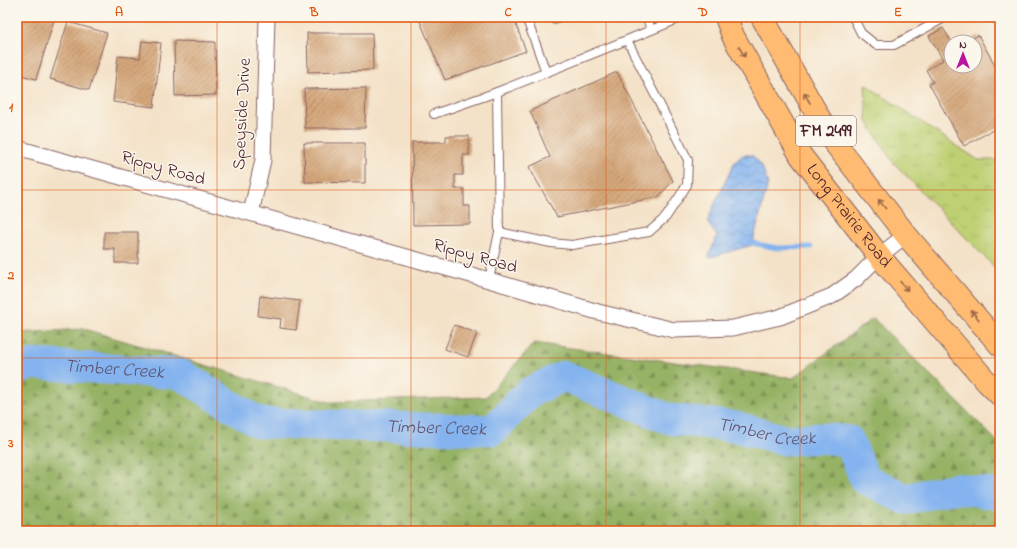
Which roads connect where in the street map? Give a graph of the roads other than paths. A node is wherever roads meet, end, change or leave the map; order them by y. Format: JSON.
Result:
{"nodes":[{"id":1,"x":267,"y":17,"type":"edge"},
{"id":2,"x":526,"y":17,"type":"edge"},
{"id":3,"x":647,"y":17,"type":"edge"},
{"id":4,"x":683,"y":17,"type":"edge"},
{"id":5,"x":726,"y":17,"type":"edge"},
{"id":6,"x":762,"y":17,"type":"edge"},
{"id":7,"x":853,"y":17,"type":"edge"},
{"id":8,"x":946,"y":17,"type":"edge"},
{"id":9,"x":651,"y":30,"type":"junction"},
{"id":10,"x":627,"y":40,"type":"junction"},
{"id":11,"x":546,"y":72,"type":"junction"},
{"id":12,"x":497,"y":92,"type":"junction"},
{"id":13,"x":434,"y":114,"type":"dead end"},
{"id":14,"x":17,"y":148,"type":"edge"},
{"id":15,"x":251,"y":213,"type":"junction"},
{"id":16,"x":500,"y":232,"type":"junction"},
{"id":17,"x":906,"y":235,"type":"junction"},
{"id":18,"x":879,"y":256,"type":"junction"},
{"id":19,"x":489,"y":280,"type":"junction"},
{"id":20,"x":1000,"y":344,"type":"edge"},
{"id":21,"x":994,"y":389,"type":"edge"}],
"edges":[{"from":1,"to":15,"type":"street","name":"Speyside Drive"},
{"from":2,"to":11,"type":"lane"},
{"from":3,"to":9,"type":"lane"},
{"from":4,"to":9,"type":"lane"},
{"from":5,"to":18,"type":"main road","name":"Long Prairie Road","number":"FM 2499","one_way":true},
{"from":17,"to":6,"type":"main road","name":"Long Prairie Road","number":"FM 2499","one_way":true},
{"from":7,"to":8,"type":"lane"},
{"from":9,"to":10,"type":"lane"},
{"from":10,"to":11,"type":"lane"},
{"from":10,"to":16,"type":"lane"},
{"from":11,"to":12,"type":"lane"},
{"from":12,"to":13,"type":"lane"},
{"from":12,"to":16,"type":"lane"},
{"from":14,"to":15,"type":"street","name":"Rippy Road"},
{"from":15,"to":19,"type":"street","name":"Rippy Road"},
{"from":16,"to":19,"type":"lane"},
{"from":17,"to":18,"type":"street","name":"Rippy Road"},
{"from":20,"to":17,"type":"main road","name":"Long Prairie Road","number":"FM 2499","one_way":true},
{"from":18,"to":19,"type":"street","name":"Rippy Road"},
{"from":18,"to":21,"type":"main road","name":"Long Prairie Road","number":"FM 2499","one_way":true}]}
